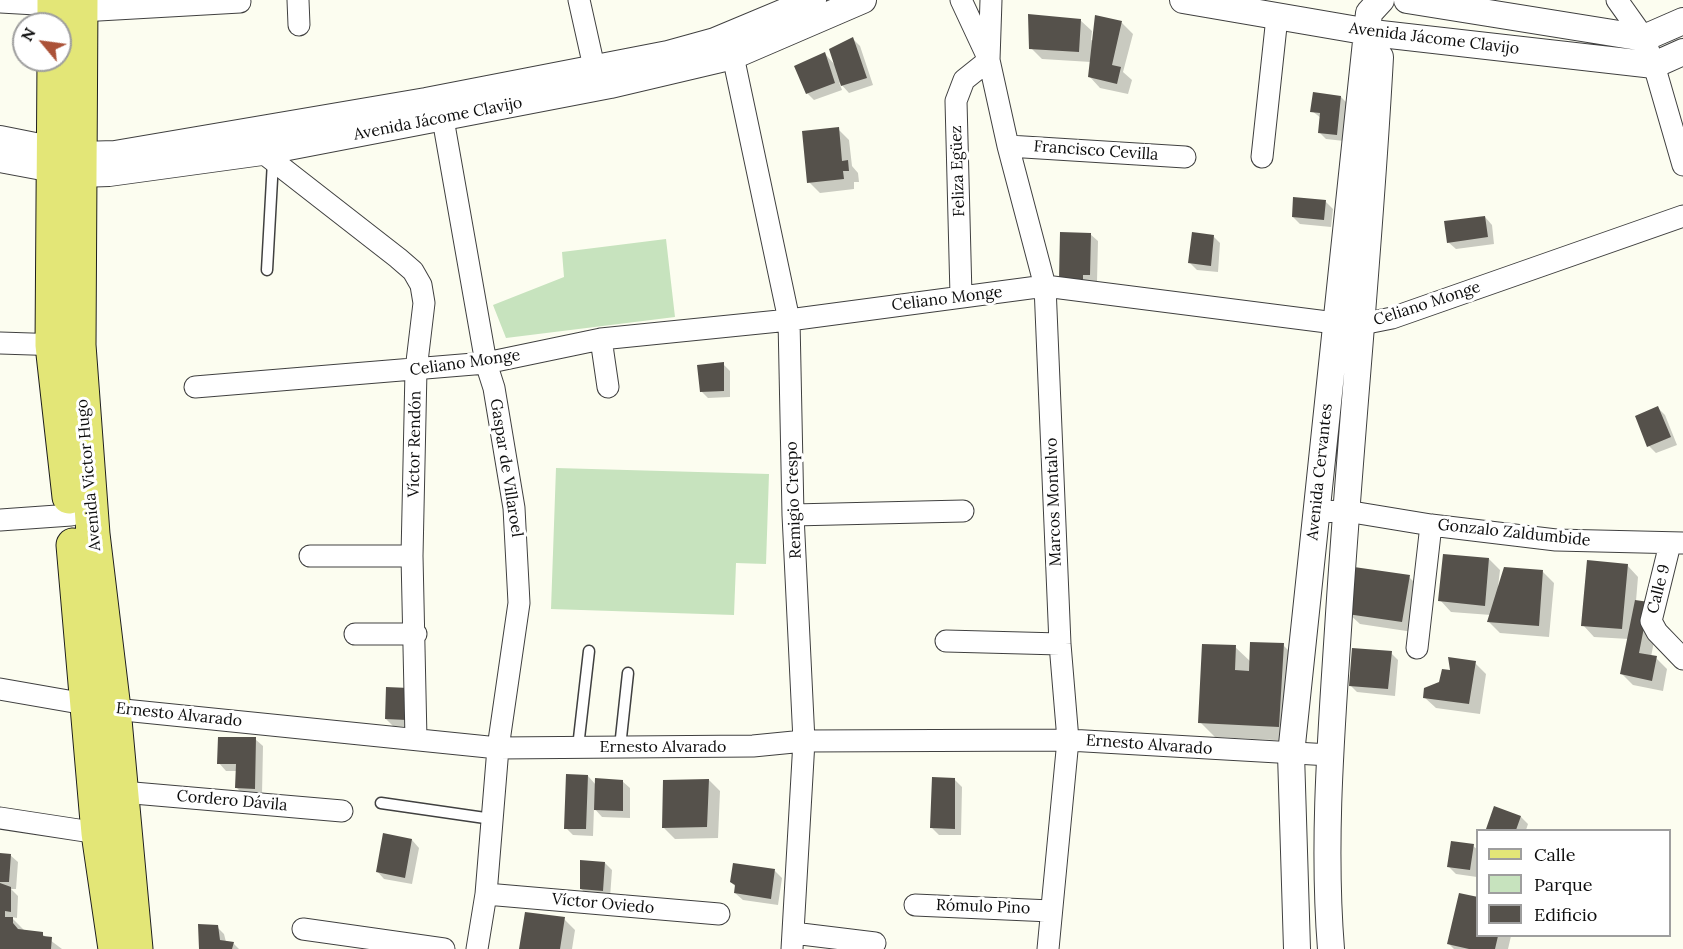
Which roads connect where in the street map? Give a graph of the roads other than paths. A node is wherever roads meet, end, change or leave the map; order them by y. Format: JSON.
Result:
{"nodes":[{"id":1,"x":298,"y":0,"type":"edge"},
{"id":2,"x":579,"y":0,"type":"edge"},
{"id":3,"x":813,"y":0,"type":"edge"},
{"id":4,"x":863,"y":0,"type":"edge"},
{"id":5,"x":961,"y":0,"type":"edge"},
{"id":6,"x":991,"y":0,"type":"edge"},
{"id":7,"x":1183,"y":0,"type":"edge"},
{"id":8,"x":1383,"y":0,"type":"edge"},
{"id":9,"x":1407,"y":0,"type":"edge"},
{"id":10,"x":1617,"y":0,"type":"edge"},
{"id":11,"x":0,"y":2,"type":"edge"},
{"id":12,"x":240,"y":2,"type":"dead end"},
{"id":13,"x":65,"y":8,"type":"edge"},
{"id":14,"x":1276,"y":16,"type":"junction"},
{"id":15,"x":1683,"y":21,"type":"edge"},
{"id":16,"x":299,"y":25,"type":"dead end"},
{"id":17,"x":1374,"y":33,"type":"junction"},
{"id":18,"x":1644,"y":38,"type":"junction"},
{"id":19,"x":1683,"y":52,"type":"edge"},
{"id":20,"x":733,"y":56,"type":"junction"},
{"id":21,"x":989,"y":60,"type":"junction"},
{"id":22,"x":1654,"y":65,"type":"junction"},
{"id":23,"x":594,"y":67,"type":"junction"},
{"id":24,"x":55,"y":72,"type":"edge"},
{"id":25,"x":441,"y":108,"type":"junction"},
{"id":26,"x":0,"y":139,"type":"edge"},
{"id":27,"x":1008,"y":146,"type":"junction"},
{"id":28,"x":268,"y":157,"type":"junction"},
{"id":29,"x":1185,"y":157,"type":"dead end"},
{"id":30,"x":1262,"y":157,"type":"dead end"},
{"id":31,"x":0,"y":159,"type":"edge"},
{"id":32,"x":66,"y":162,"type":"junction"},
{"id":33,"x":1683,"y":165,"type":"edge"},
{"id":34,"x":1683,"y":216,"type":"edge"},
{"id":35,"x":267,"y":270,"type":"dead end"},
{"id":36,"x":1045,"y":286,"type":"junction"},
{"id":37,"x":962,"y":296,"type":"junction"},
{"id":38,"x":789,"y":320,"type":"junction"},
{"id":39,"x":1335,"y":323,"type":"junction"},
{"id":40,"x":1362,"y":324,"type":"junction"},
{"id":41,"x":601,"y":339,"type":"junction"},
{"id":42,"x":0,"y":343,"type":"edge"},
{"id":43,"x":65,"y":345,"type":"junction"},
{"id":44,"x":486,"y":363,"type":"junction"},
{"id":45,"x":416,"y":370,"type":"junction"},
{"id":46,"x":195,"y":387,"type":"dead end"},
{"id":47,"x":608,"y":387,"type":"dead end"},
{"id":48,"x":963,"y":511,"type":"dead end"},
{"id":49,"x":1346,"y":511,"type":"junction"},
{"id":50,"x":1316,"y":512,"type":"junction"},
{"id":51,"x":71,"y":515,"type":"junction"},
{"id":52,"x":793,"y":515,"type":"junction"},
{"id":53,"x":0,"y":520,"type":"edge"},
{"id":54,"x":1431,"y":525,"type":"junction"},
{"id":55,"x":1677,"y":543,"type":"edge"},
{"id":56,"x":310,"y":556,"type":"dead end"},
{"id":57,"x":412,"y":556,"type":"junction"},
{"id":58,"x":355,"y":634,"type":"dead end"},
{"id":59,"x":416,"y":634,"type":"junction"},
{"id":60,"x":946,"y":641,"type":"dead end"},
{"id":61,"x":1060,"y":644,"type":"junction"},
{"id":62,"x":1417,"y":648,"type":"dead end"},
{"id":63,"x":589,"y":651,"type":"dead end"},
{"id":64,"x":1683,"y":659,"type":"edge"},
{"id":65,"x":628,"y":673,"type":"dead end"},
{"id":66,"x":0,"y":688,"type":"edge"},
{"id":67,"x":99,"y":705,"type":"junction"},
{"id":68,"x":416,"y":739,"type":"junction"},
{"id":69,"x":1068,"y":740,"type":"junction"},
{"id":70,"x":804,"y":741,"type":"junction"},
{"id":71,"x":578,"y":747,"type":"junction"},
{"id":72,"x":620,"y":747,"type":"junction"},
{"id":73,"x":498,"y":748,"type":"junction"},
{"id":74,"x":1291,"y":754,"type":"junction"},
{"id":75,"x":1329,"y":755,"type":"junction"},
{"id":76,"x":122,"y":792,"type":"junction"},
{"id":77,"x":381,"y":803,"type":"dead end"},
{"id":78,"x":342,"y":811,"type":"dead end"},
{"id":79,"x":0,"y":818,"type":"edge"},
{"id":80,"x":492,"y":819,"type":"junction"},
{"id":81,"x":98,"y":832,"type":"junction"},
{"id":82,"x":486,"y":894,"type":"junction"},
{"id":83,"x":915,"y":905,"type":"dead end"},
{"id":84,"x":1051,"y":911,"type":"junction"},
{"id":85,"x":719,"y":914,"type":"dead end"},
{"id":86,"x":303,"y":929,"type":"dead end"},
{"id":87,"x":792,"y":941,"type":"edge"},
{"id":88,"x":875,"y":943,"type":"dead end"},
{"id":89,"x":115,"y":949,"type":"edge"},
{"id":90,"x":136,"y":949,"type":"edge"},
{"id":91,"x":444,"y":949,"type":"edge"},
{"id":92,"x":477,"y":949,"type":"edge"},
{"id":93,"x":1048,"y":949,"type":"edge"},
{"id":94,"x":1297,"y":949,"type":"edge"},
{"id":95,"x":1331,"y":949,"type":"edge"}],
"edges":[{"from":1,"to":16,"type":"street"},
{"from":2,"to":23,"type":"street"},
{"from":3,"to":23,"type":"street","name":"Avenida Jácome Clavijo"},
{"from":4,"to":20,"type":"street","name":"Avenida Jácome Clavijo"},
{"from":5,"to":21,"type":"street","name":"Marcos Montalvo"},
{"from":6,"to":21,"type":"street","name":"Marcos Montalvo"},
{"from":7,"to":14,"type":"street","name":"Avenida Jácome Clavijo"},
{"from":8,"to":17,"type":"street","name":"Avenida Cervantes"},
{"from":9,"to":18,"type":"street","name":"Avenida Jácome Clavijo"},
{"from":10,"to":18,"type":"street"},
{"from":11,"to":13,"type":"street"},
{"from":12,"to":13,"type":"street"},
{"from":13,"to":32,"type":"main road","name":"Avenida Victor Hugo"},
{"from":14,"to":17,"type":"street","name":"Avenida Jácome Clavijo"},
{"from":14,"to":30,"type":"street"},
{"from":15,"to":18,"type":"street"},
{"from":17,"to":22,"type":"street","name":"Avenida Jácome Clavijo"},
{"from":17,"to":39,"type":"street","name":"Avenida Cervantes"},
{"from":17,"to":40,"type":"street","name":"Avenida Cervantes"},
{"from":18,"to":22,"type":"street"},
{"from":19,"to":22,"type":"street"},
{"from":20,"to":25,"type":"street","name":"Avenida Jácome Clavijo"},
{"from":20,"to":38,"type":"street","name":"Remigio Crespo"},
{"from":21,"to":27,"type":"street","name":"Marcos Montalvo"},
{"from":21,"to":37,"type":"street","name":"Feliza Egüez"},
{"from":22,"to":33,"type":"street"},
{"from":23,"to":25,"type":"street","name":"Avenida Jácome Clavijo"},
{"from":24,"to":32,"type":"main road","name":"Avenida Victor Hugo"},
{"from":25,"to":28,"type":"street","name":"Avenida Jácome Clavijo"},
{"from":25,"to":32,"type":"street","name":"Avenida Jácome Clavijo"},
{"from":25,"to":44,"type":"street","name":"Gaspar de Villaroel"},
{"from":26,"to":32,"type":"street","name":"Avenida Jácome Clavijo"},
{"from":27,"to":29,"type":"street","name":"Francisco Cevilla"},
{"from":27,"to":36,"type":"street","name":"Marcos Montalvo"},
{"from":28,"to":32,"type":"street","name":"Avenida Jácome Clavijo"},
{"from":28,"to":35,"type":"lane"},
{"from":28,"to":45,"type":"street","name":"Víctor Rendón"},
{"from":31,"to":32,"type":"street","name":"Avenida Jácome Clavijo"},
{"from":32,"to":43,"type":"main road","name":"Avenida Victor Hugo"},
{"from":34,"to":40,"type":"street","name":"Celiano Monge"},
{"from":36,"to":37,"type":"street","name":"Celiano Monge"},
{"from":36,"to":39,"type":"street","name":"Celiano Monge"},
{"from":36,"to":61,"type":"street","name":"Marcos Montalvo"},
{"from":37,"to":38,"type":"street","name":"Celiano Monge"},
{"from":38,"to":41,"type":"street","name":"Celiano Monge"},
{"from":38,"to":52,"type":"street","name":"Remigio Crespo"},
{"from":39,"to":40,"type":"street","name":"Celiano Monge"},
{"from":39,"to":50,"type":"street","name":"Avenida Cervantes"},
{"from":40,"to":49,"type":"street","name":"Avenida Cervantes"},
{"from":41,"to":44,"type":"street","name":"Celiano Monge"},
{"from":41,"to":47,"type":"street"},
{"from":42,"to":43,"type":"street"},
{"from":43,"to":51,"type":"main road","name":"Avenida Victor Hugo"},
{"from":43,"to":67,"type":"main road","name":"Avenida Victor Hugo"},
{"from":44,"to":45,"type":"street","name":"Celiano Monge"},
{"from":44,"to":73,"type":"street","name":"Gaspar de Villaroel"},
{"from":45,"to":46,"type":"street","name":"Celiano Monge"},
{"from":45,"to":57,"type":"street","name":"Víctor Rendón"},
{"from":48,"to":52,"type":"street"},
{"from":49,"to":50,"type":"street","name":"Gonzalo Zaldumbide"},
{"from":49,"to":54,"type":"street","name":"Gonzalo Zaldumbide"},
{"from":49,"to":75,"type":"street","name":"Avenida Cervantes"},
{"from":50,"to":74,"type":"street","name":"Avenida Cervantes"},
{"from":51,"to":53,"type":"street"},
{"from":51,"to":67,"type":"main road","name":"Avenida Victor Hugo"},
{"from":52,"to":70,"type":"street","name":"Remigio Crespo"},
{"from":54,"to":55,"type":"street","name":"Gonzalo Zaldumbide"},
{"from":54,"to":62,"type":"street"},
{"from":55,"to":64,"type":"street","name":"Calle 9"},
{"from":56,"to":57,"type":"street"},
{"from":57,"to":59,"type":"street","name":"Víctor Rendón"},
{"from":58,"to":59,"type":"street"},
{"from":59,"to":68,"type":"street","name":"Víctor Rendón"},
{"from":60,"to":61,"type":"street"},
{"from":61,"to":69,"type":"street","name":"Marcos Montalvo"},
{"from":63,"to":71,"type":"lane"},
{"from":65,"to":72,"type":"lane"},
{"from":66,"to":67,"type":"street","name":"Ernesto Alvarado"},
{"from":67,"to":68,"type":"street","name":"Ernesto Alvarado"},
{"from":67,"to":76,"type":"main road","name":"Avenida Victor Hugo"},
{"from":67,"to":81,"type":"main road","name":"Avenida Victor Hugo"},
{"from":68,"to":73,"type":"street","name":"Ernesto Alvarado"},
{"from":69,"to":70,"type":"street","name":"Ernesto Alvarado"},
{"from":69,"to":74,"type":"street","name":"Ernesto Alvarado"},
{"from":69,"to":84,"type":"street","name":"Marcos Montalvo"},
{"from":70,"to":72,"type":"street","name":"Ernesto Alvarado"},
{"from":70,"to":87,"type":"street","name":"Remigio Crespo"},
{"from":71,"to":72,"type":"street","name":"Ernesto Alvarado"},
{"from":71,"to":73,"type":"street","name":"Ernesto Alvarado"},
{"from":73,"to":80,"type":"street","name":"Gaspar de Villaroel"},
{"from":74,"to":75,"type":"street","name":"Ernesto Alvarado"},
{"from":74,"to":94,"type":"street","name":"Avenida Cervantes"},
{"from":75,"to":95,"type":"street","name":"Avenida Cervantes"},
{"from":76,"to":78,"type":"street","name":"Cordero Dávila"},
{"from":76,"to":90,"type":"main road","name":"Avenida Victor Hugo"},
{"from":77,"to":80,"type":"lane"},
{"from":79,"to":81,"type":"street"},
{"from":80,"to":82,"type":"street","name":"Gaspar de Villaroel"},
{"from":81,"to":89,"type":"main road","name":"Avenida Victor Hugo"},
{"from":82,"to":85,"type":"street","name":"Víctor Oviedo"},
{"from":82,"to":92,"type":"street","name":"Gaspar de Villaroel"},
{"from":83,"to":84,"type":"street","name":"Rómulo Pino"},
{"from":84,"to":93,"type":"street","name":"Marcos Montalvo"},
{"from":86,"to":91,"type":"street"},
{"from":87,"to":88,"type":"street"}]}
